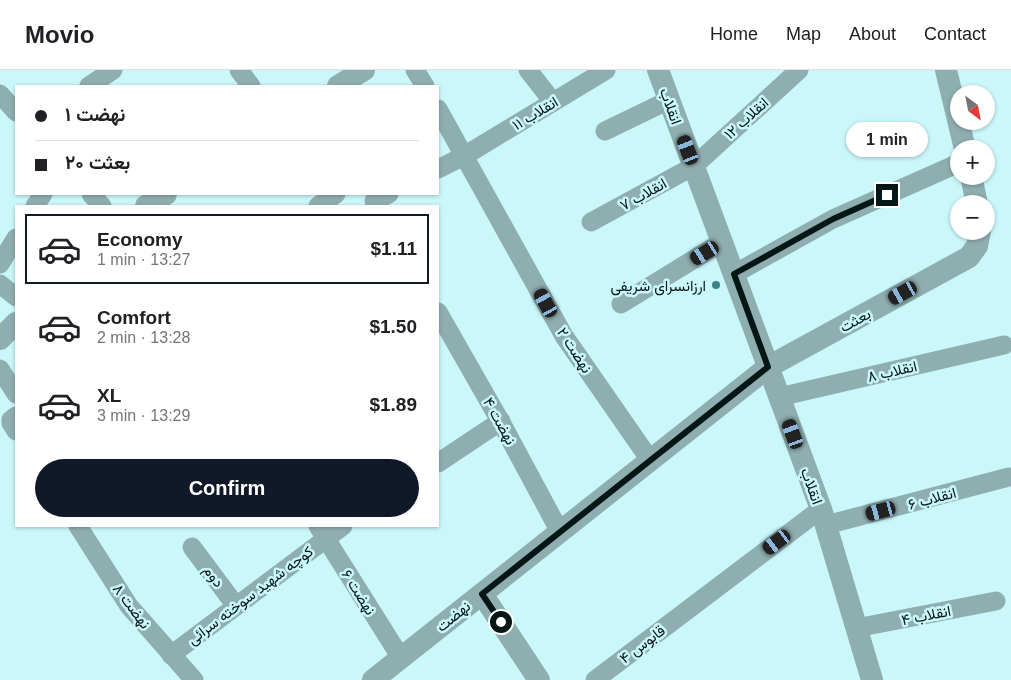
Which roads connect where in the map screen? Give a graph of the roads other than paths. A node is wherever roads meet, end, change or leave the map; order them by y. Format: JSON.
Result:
{"nodes":[{"id":1,"x":113,"y":70,"type":"edge"},
{"id":2,"x":239,"y":70,"type":"edge"},
{"id":3,"x":364,"y":70,"type":"edge"},
{"id":4,"x":415,"y":70,"type":"edge"},
{"id":5,"x":528,"y":70,"type":"edge"},
{"id":6,"x":606,"y":70,"type":"edge"},
{"id":7,"x":658,"y":70,"type":"edge"},
{"id":8,"x":799,"y":70,"type":"edge"},
{"id":9,"x":946,"y":70,"type":"edge"},
{"id":10,"x":90,"y":85,"type":"edge"},
{"id":11,"x":250,"y":85,"type":"edge"},
{"id":12,"x":340,"y":85,"type":"edge"},
{"id":13,"x":423,"y":85,"type":"edge"},
{"id":14,"x":0,"y":94,"type":"edge"},
{"id":15,"x":669,"y":100,"type":"junction"},
{"id":16,"x":553,"y":102,"type":"junction"},
{"id":17,"x":15,"y":111,"type":"edge"},
{"id":18,"x":439,"y":111,"type":"edge"},
{"id":19,"x":605,"y":131,"type":"dead end"},
{"id":20,"x":963,"y":140,"type":"edge"},
{"id":21,"x":464,"y":156,"type":"junction"},
{"id":22,"x":694,"y":166,"type":"junction"},
{"id":23,"x":950,"y":167,"type":"edge"},
{"id":24,"x":439,"y":168,"type":"edge"},
{"id":25,"x":92,"y":195,"type":"edge"},
{"id":26,"x":164,"y":195,"type":"edge"},
{"id":27,"x":334,"y":195,"type":"edge"},
{"id":28,"x":101,"y":205,"type":"edge"},
{"id":29,"x":148,"y":205,"type":"edge"},
{"id":30,"x":320,"y":205,"type":"edge"},
{"id":31,"x":592,"y":222,"type":"dead end"},
{"id":32,"x":15,"y":240,"type":"edge"},
{"id":33,"x":978,"y":240,"type":"edge"},
{"id":34,"x":722,"y":242,"type":"junction"},
{"id":35,"x":0,"y":264,"type":"edge"},
{"id":36,"x":734,"y":274,"type":"junction"},
{"id":37,"x":0,"y":284,"type":"edge"},
{"id":38,"x":15,"y":296,"type":"edge"},
{"id":39,"x":621,"y":304,"type":"dead end"},
{"id":40,"x":439,"y":314,"type":"edge"},
{"id":41,"x":15,"y":324,"type":"edge"},
{"id":42,"x":0,"y":339,"type":"edge"},
{"id":43,"x":1004,"y":345,"type":"dead end"},
{"id":44,"x":768,"y":367,"type":"junction"},
{"id":45,"x":0,"y":369,"type":"edge"},
{"id":46,"x":15,"y":392,"type":"edge"},
{"id":47,"x":779,"y":397,"type":"junction"},
{"id":48,"x":501,"y":421,"type":"junction"},
{"id":49,"x":650,"y":460,"type":"junction"},
{"id":50,"x":439,"y":462,"type":"edge"},
{"id":51,"x":1009,"y":477,"type":"dead end"},
{"id":52,"x":823,"y":517,"type":"junction"},
{"id":53,"x":79,"y":527,"type":"edge"},
{"id":54,"x":329,"y":532,"type":"edge"},
{"id":55,"x":560,"y":532,"type":"junction"},
{"id":56,"x":192,"y":547,"type":"dead end"},
{"id":57,"x":482,"y":594,"type":"junction"},
{"id":58,"x":996,"y":601,"type":"dead end"},
{"id":59,"x":236,"y":606,"type":"junction"},
{"id":60,"x":856,"y":628,"type":"junction"},
{"id":61,"x":171,"y":655,"type":"junction"},
{"id":62,"x":401,"y":658,"type":"junction"},
{"id":63,"x":194,"y":680,"type":"edge"},
{"id":64,"x":373,"y":680,"type":"edge"},
{"id":65,"x":538,"y":680,"type":"edge"},
{"id":66,"x":595,"y":680,"type":"edge"},
{"id":67,"x":872,"y":680,"type":"edge"}],
"edges":[{"from":1,"to":10,"type":"street"},
{"from":2,"to":11,"type":"street"},
{"from":3,"to":12,"type":"street"},
{"from":4,"to":13,"type":"street"},
{"from":5,"to":16,"type":"street"},
{"from":6,"to":16,"type":"street","name":"۱۱ انقلاب"},
{"from":7,"to":15,"type":"street","name":"انقلاب"},
{"from":8,"to":22,"type":"street","name":"۱۲ انقلاب"},
{"from":9,"to":20,"type":"street"},
{"from":14,"to":17,"type":"street"},
{"from":15,"to":19,"type":"street"},
{"from":15,"to":22,"type":"street","name":"انقلاب"},
{"from":16,"to":21,"type":"street","name":"۱۱ انقلاب"},
{"from":18,"to":21,"type":"street","name":"۲ نهضت"},
{"from":21,"to":24,"type":"street","name":"۱۱ انقلاب"},
{"from":21,"to":49,"type":"street","name":"۲ نهضت"},
{"from":22,"to":31,"type":"street","name":"۷ انقلاب"},
{"from":22,"to":34,"type":"street","name":"انقلاب"},
{"from":23,"to":36,"type":"street"},
{"from":25,"to":28,"type":"street"},
{"from":26,"to":29,"type":"street"},
{"from":27,"to":30,"type":"street"},
{"from":32,"to":35,"type":"street"},
{"from":33,"to":44,"type":"street","name":"بعثت"},
{"from":34,"to":36,"type":"street","name":"انقلاب"},
{"from":34,"to":39,"type":"street"},
{"from":36,"to":44,"type":"street","name":"انقلاب"},
{"from":37,"to":38,"type":"street"},
{"from":40,"to":48,"type":"street","name":"۴ نهضت"},
{"from":41,"to":42,"type":"street"},
{"from":43,"to":47,"type":"street","name":"۸ انقلاب"},
{"from":44,"to":47,"type":"street","name":"انقلاب"},
{"from":44,"to":49,"type":"street","name":"نهضت"},
{"from":45,"to":46,"type":"street"},
{"from":47,"to":52,"type":"street","name":"انقلاب"},
{"from":48,"to":50,"type":"street"},
{"from":48,"to":55,"type":"street","name":"۴ نهضت"},
{"from":49,"to":55,"type":"street","name":"نهضت"},
{"from":51,"to":52,"type":"street","name":"۶ انقلاب"},
{"from":52,"to":60,"type":"street","name":"انقلاب"},
{"from":52,"to":66,"type":"street","name":"۴ قابوس"},
{"from":53,"to":61,"type":"street","name":"۸ نهضت"},
{"from":54,"to":59,"type":"street","name":"کوچه شهید سوخته سرائی"},
{"from":54,"to":62,"type":"street","name":"۶ نهضت"},
{"from":55,"to":57,"type":"street","name":"نهضت"},
{"from":56,"to":59,"type":"street","name":"دوم"},
{"from":57,"to":62,"type":"street","name":"نهضت"},
{"from":57,"to":65,"type":"street"},
{"from":58,"to":60,"type":"street","name":"۴ انقلاب"},
{"from":59,"to":61,"type":"street","name":"کوچه شهید سوخته سرائی"},
{"from":60,"to":67,"type":"street","name":"انقلاب"},
{"from":61,"to":63,"type":"street","name":"۸ نهضت"},
{"from":62,"to":64,"type":"street","name":"نهضت"}]}
